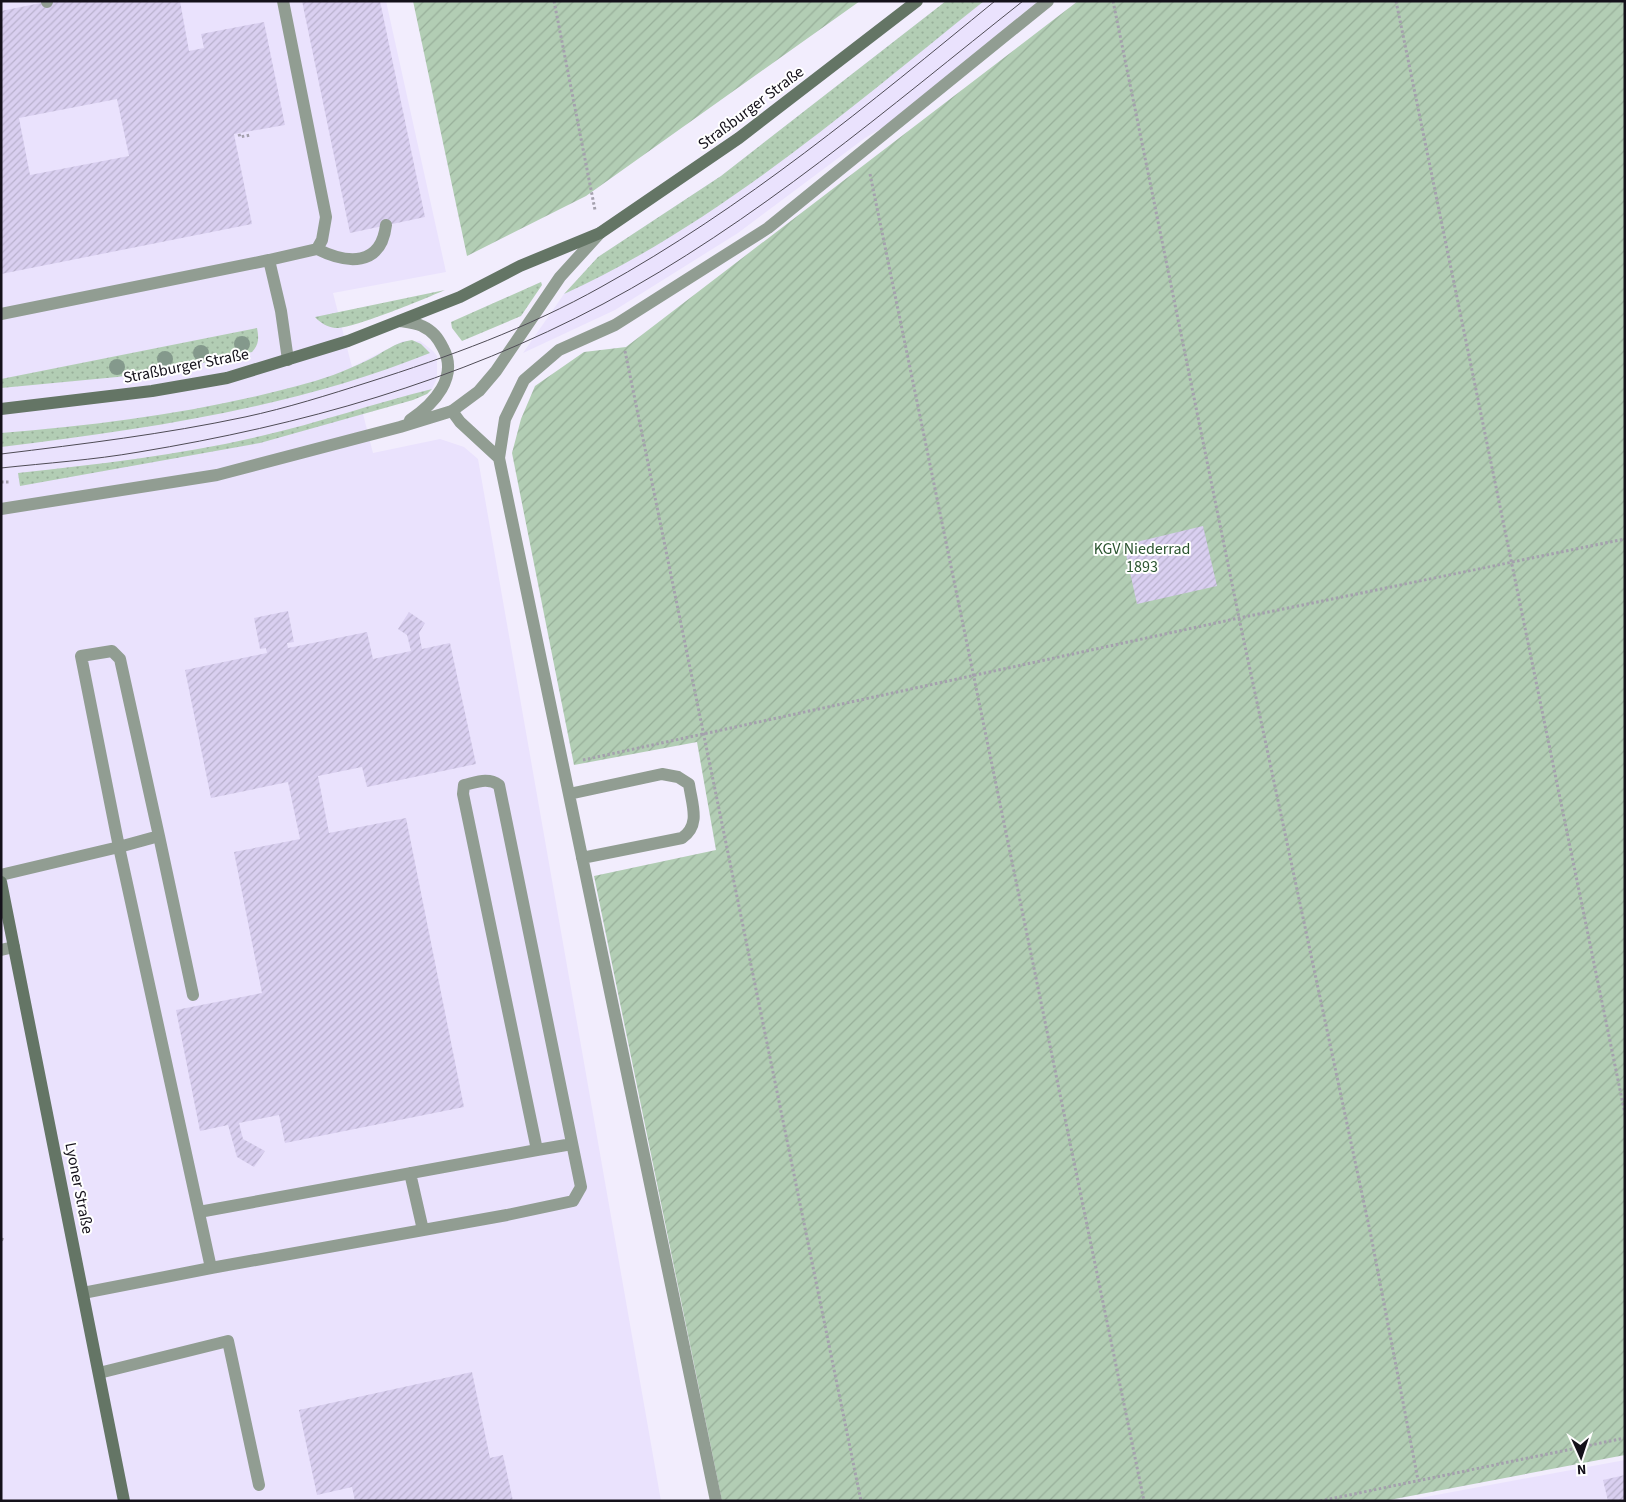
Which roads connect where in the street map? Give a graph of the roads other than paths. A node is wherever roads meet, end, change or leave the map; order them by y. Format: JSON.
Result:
{"nodes":[{"id":1,"x":283,"y":1,"type":"edge"},
{"id":2,"x":917,"y":1,"type":"edge"},
{"id":3,"x":1048,"y":1,"type":"edge"},
{"id":4,"x":386,"y":224,"type":"dead end"},
{"id":5,"x":600,"y":233,"type":"junction"},
{"id":6,"x":317,"y":249,"type":"junction"},
{"id":7,"x":269,"y":260,"type":"junction"},
{"id":8,"x":1,"y":314,"type":"edge"},
{"id":9,"x":400,"y":321,"type":"junction"},
{"id":10,"x":288,"y":360,"type":"junction"},
{"id":11,"x":1,"y":409,"type":"edge"},
{"id":12,"x":452,"y":411,"type":"junction"},
{"id":13,"x":400,"y":427,"type":"junction"},
{"id":14,"x":499,"y":458,"type":"junction"},
{"id":15,"x":1,"y":509,"type":"edge"},
{"id":16,"x":569,"y":794,"type":"junction"},
{"id":17,"x":159,"y":836,"type":"junction"},
{"id":18,"x":119,"y":847,"type":"junction"},
{"id":19,"x":582,"y":858,"type":"junction"},
{"id":20,"x":1,"y":875,"type":"edge"},
{"id":21,"x":1,"y":882,"type":"edge"},
{"id":22,"x":14,"y":947,"type":"junction"},
{"id":23,"x":1,"y":950,"type":"edge"},
{"id":24,"x":193,"y":994,"type":"dead end"},
{"id":25,"x":572,"y":1144,"type":"junction"},
{"id":26,"x":537,"y":1150,"type":"junction"},
{"id":27,"x":410,"y":1173,"type":"junction"},
{"id":28,"x":199,"y":1212,"type":"junction"},
{"id":29,"x":422,"y":1230,"type":"junction"},
{"id":30,"x":211,"y":1268,"type":"junction"},
{"id":31,"x":83,"y":1293,"type":"junction"},
{"id":32,"x":99,"y":1373,"type":"junction"},
{"id":33,"x":259,"y":1485,"type":"dead end"},
{"id":34,"x":124,"y":1501,"type":"edge"},
{"id":35,"x":716,"y":1501,"type":"edge"}],
"edges":[{"from":1,"to":6,"type":"street"},
{"from":2,"to":5,"type":"main road","name":"Straßburger Straße"},
{"from":3,"to":14,"type":"street"},
{"from":4,"to":6,"type":"street"},
{"from":5,"to":9,"type":"main road","name":"Straßburger Straße"},
{"from":5,"to":12,"type":"street","name":"Straßburger Straße"},
{"from":6,"to":7,"type":"street"},
{"from":7,"to":8,"type":"street"},
{"from":7,"to":10,"type":"street"},
{"from":9,"to":10,"type":"main road","name":"Straßburger Straße"},
{"from":9,"to":13,"type":"street","name":"Straßburger Straße"},
{"from":10,"to":11,"type":"main road","name":"Straßburger Straße"},
{"from":12,"to":13,"type":"street","name":"Straßburger Straße"},
{"from":12,"to":14,"type":"street"},
{"from":13,"to":15,"type":"street","name":"Straßburger Straße"},
{"from":14,"to":16,"type":"street"},
{"from":16,"to":19,"type":"street"},
{"from":16,"to":19,"type":"street"},
{"from":17,"to":18,"type":"street"},
{"from":17,"to":18,"type":"street"},
{"from":17,"to":24,"type":"street"},
{"from":18,"to":20,"type":"street"},
{"from":18,"to":28,"type":"street"},
{"from":19,"to":35,"type":"street"},
{"from":21,"to":22,"type":"main road","name":"Lyoner Straße"},
{"from":22,"to":23,"type":"street"},
{"from":22,"to":31,"type":"main road","name":"Lyoner Straße"},
{"from":25,"to":26,"type":"street"},
{"from":25,"to":26,"type":"street"},
{"from":25,"to":29,"type":"street"},
{"from":26,"to":27,"type":"street"},
{"from":27,"to":28,"type":"street"},
{"from":27,"to":29,"type":"street"},
{"from":28,"to":30,"type":"street"},
{"from":29,"to":30,"type":"street"},
{"from":30,"to":31,"type":"street"},
{"from":31,"to":32,"type":"main road","name":"Lyoner Straße"},
{"from":32,"to":33,"type":"street"},
{"from":32,"to":34,"type":"main road","name":"Lyoner Straße"}]}
